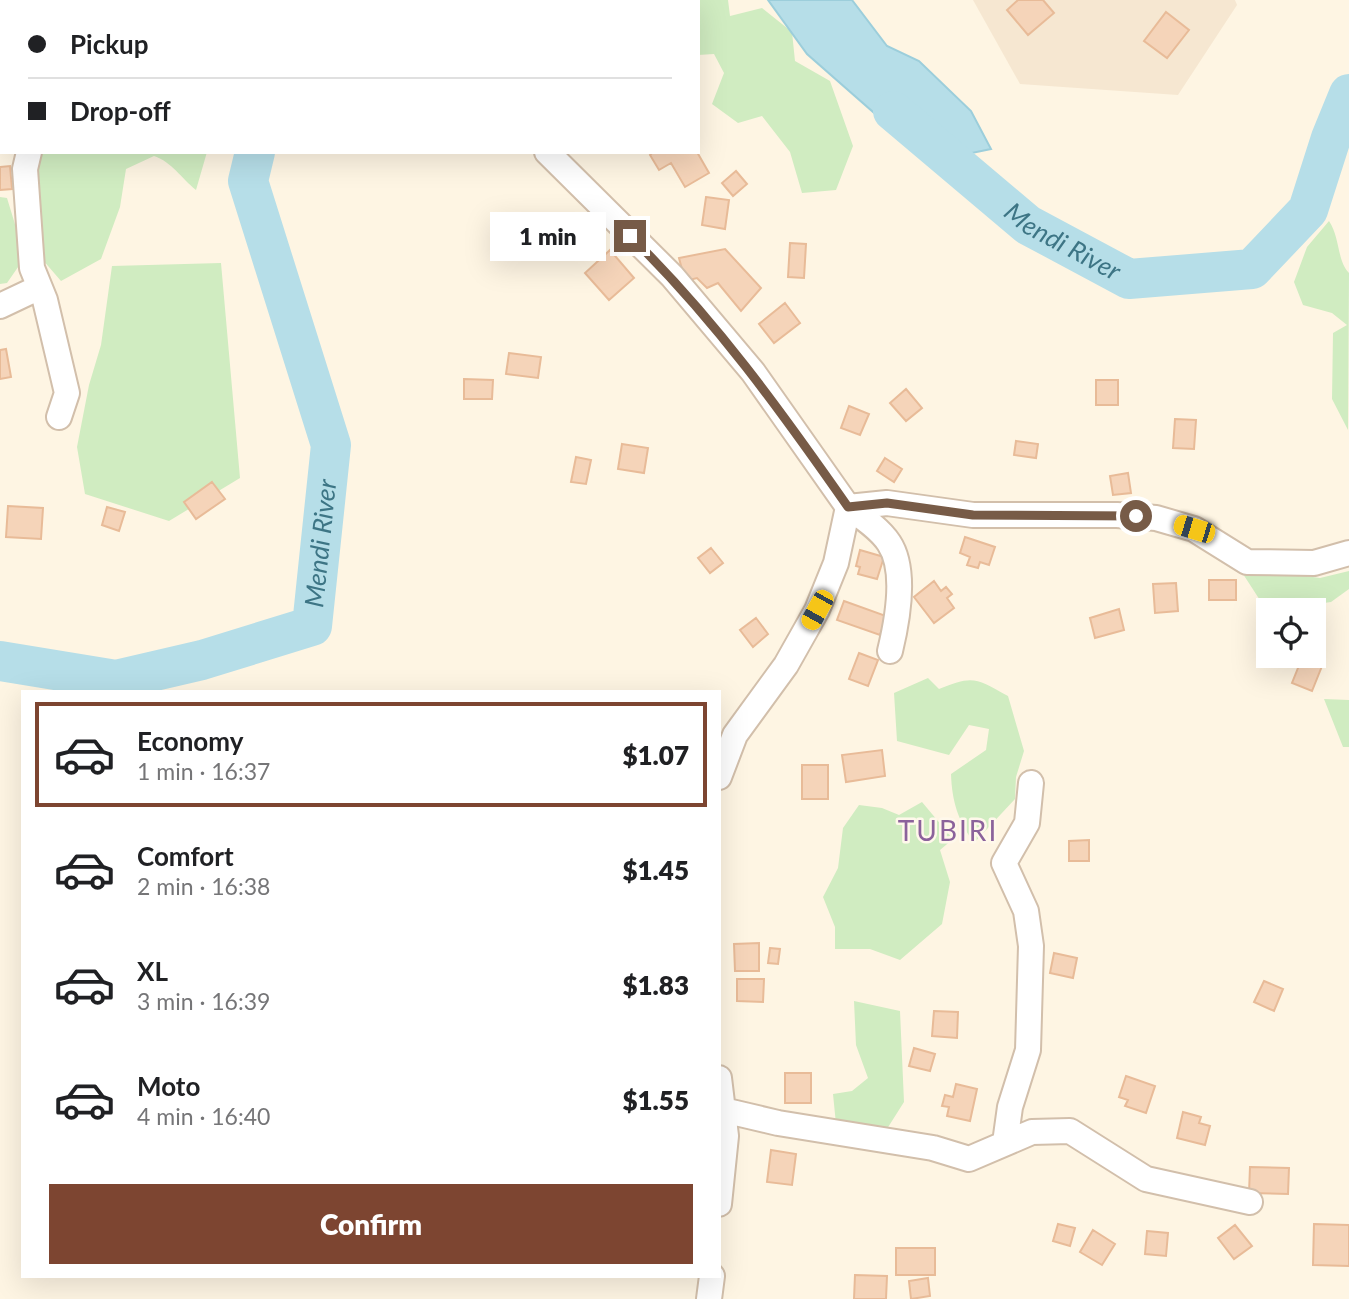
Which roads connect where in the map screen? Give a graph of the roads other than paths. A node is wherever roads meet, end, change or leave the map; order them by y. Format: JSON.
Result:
{"nodes":[{"id":1,"x":28,"y":154,"type":"edge"},
{"id":2,"x":549,"y":154,"type":"edge"},
{"id":3,"x":38,"y":288,"type":"junction"},
{"id":4,"x":0,"y":306,"type":"edge"},
{"id":5,"x":59,"y":417,"type":"dead end"},
{"id":6,"x":848,"y":507,"type":"junction"},
{"id":7,"x":1349,"y":553,"type":"edge"},
{"id":8,"x":890,"y":651,"type":"dead end"},
{"id":9,"x":721,"y":772,"type":"edge"},
{"id":10,"x":1031,"y":783,"type":"dead end"},
{"id":11,"x":721,"y":1094,"type":"edge"},
{"id":12,"x":723,"y":1111,"type":"junction"},
{"id":13,"x":1005,"y":1143,"type":"junction"},
{"id":14,"x":721,"y":1185,"type":"edge"},
{"id":15,"x":1250,"y":1202,"type":"dead end"},
{"id":16,"x":712,"y":1278,"type":"edge"},
{"id":17,"x":709,"y":1299,"type":"edge"}],
"edges":[{"from":1,"to":3,"type":"street"},
{"from":2,"to":6,"type":"street"},
{"from":3,"to":4,"type":"street"},
{"from":3,"to":5,"type":"street"},
{"from":6,"to":7,"type":"street"},
{"from":6,"to":8,"type":"street"},
{"from":6,"to":9,"type":"street"},
{"from":10,"to":13,"type":"street"},
{"from":11,"to":12,"type":"street"},
{"from":12,"to":13,"type":"street"},
{"from":12,"to":14,"type":"street"},
{"from":13,"to":15,"type":"street"},
{"from":16,"to":17,"type":"street"}]}
